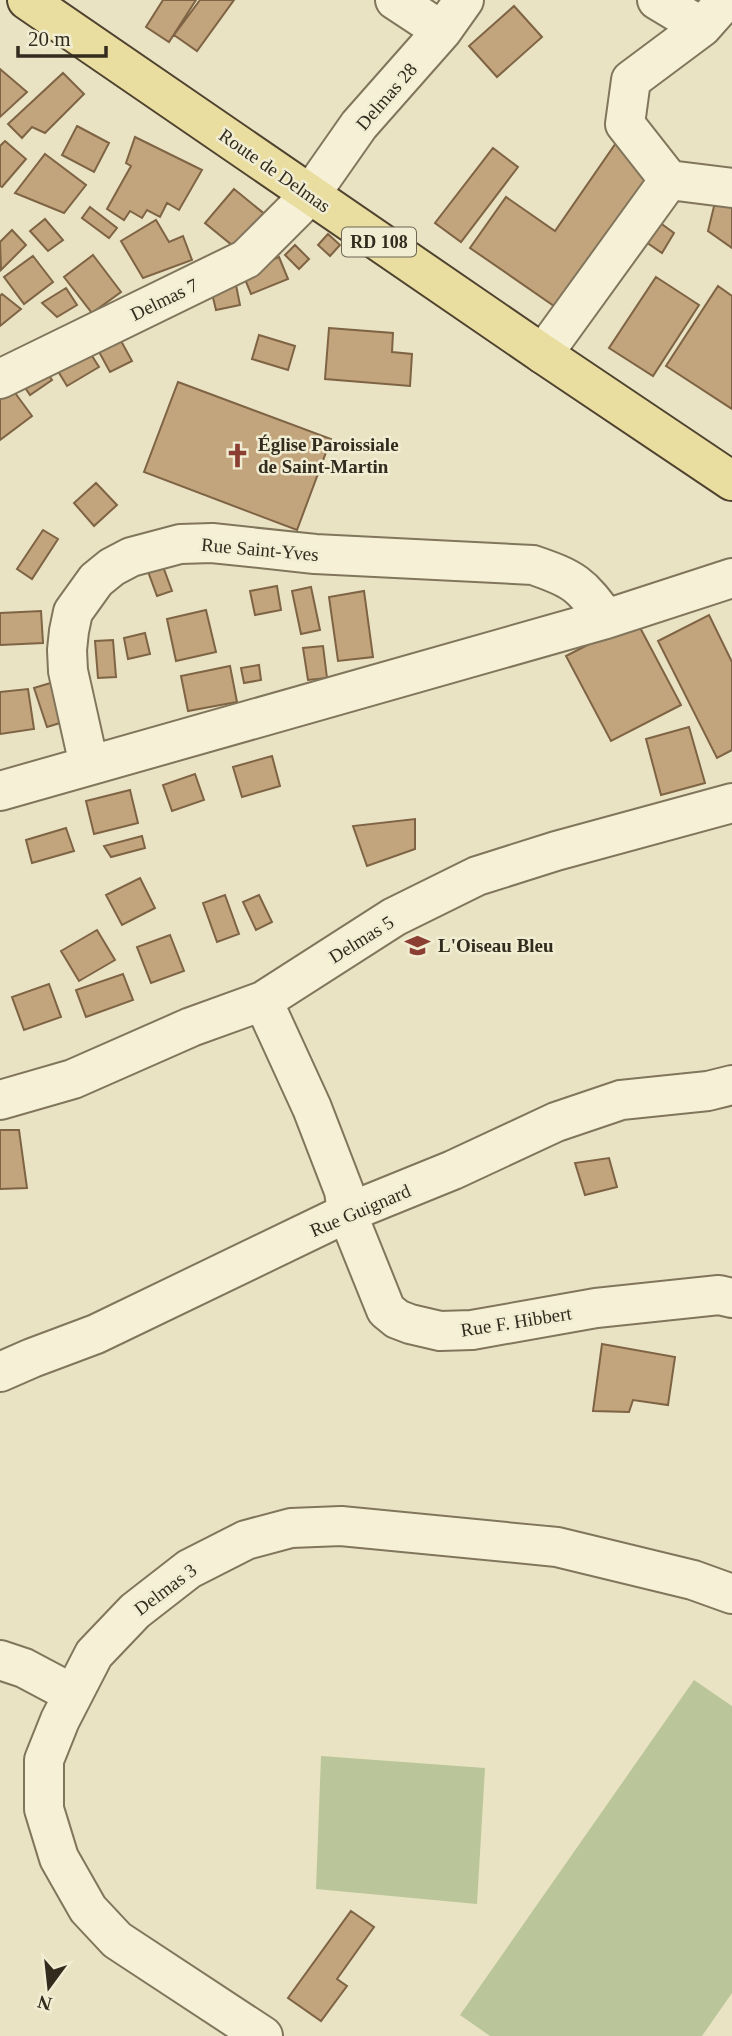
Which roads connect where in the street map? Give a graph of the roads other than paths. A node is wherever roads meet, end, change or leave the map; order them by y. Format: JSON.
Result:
{"nodes":[{"id":1,"x":27,"y":0,"type":"edge"},
{"id":2,"x":395,"y":0,"type":"edge"},
{"id":3,"x":464,"y":0,"type":"edge"},
{"id":4,"x":657,"y":0,"type":"edge"},
{"id":5,"x":714,"y":14,"type":"edge"},
{"id":6,"x":442,"y":31,"type":"junction"},
{"id":7,"x":669,"y":180,"type":"junction"},
{"id":8,"x":732,"y":188,"type":"edge"},
{"id":9,"x":310,"y":195,"type":"junction"},
{"id":10,"x":543,"y":354,"type":"junction"},
{"id":11,"x":0,"y":379,"type":"edge"},
{"id":12,"x":732,"y":481,"type":"edge"},
{"id":13,"x":732,"y":578,"type":"edge"},
{"id":14,"x":606,"y":619,"type":"junction"},
{"id":15,"x":89,"y":765,"type":"junction"},
{"id":16,"x":0,"y":791,"type":"edge"},
{"id":17,"x":732,"y":803,"type":"edge"},
{"id":18,"x":263,"y":1000,"type":"junction"},
{"id":19,"x":724,"y":1094,"type":"edge"},
{"id":20,"x":0,"y":1100,"type":"edge"},
{"id":21,"x":347,"y":1213,"type":"junction"},
{"id":22,"x":732,"y":1298,"type":"edge"},
{"id":23,"x":0,"y":1372,"type":"edge"},
{"id":24,"x":732,"y":1594,"type":"edge"},
{"id":25,"x":0,"y":1660,"type":"edge"},
{"id":26,"x":73,"y":1694,"type":"junction"},
{"id":27,"x":263,"y":2036,"type":"edge"}],
"edges":[{"from":1,"to":9,"type":"main road","name":"Route de Delmas","number":"RD 108"},
{"from":2,"to":6,"type":"street"},
{"from":3,"to":6,"type":"street","name":"Delmas 28"},
{"from":4,"to":5,"type":"street"},
{"from":5,"to":7,"type":"street"},
{"from":6,"to":9,"type":"street","name":"Delmas 28"},
{"from":7,"to":8,"type":"street"},
{"from":7,"to":10,"type":"street"},
{"from":9,"to":10,"type":"main road","name":"Route de Delmas","number":"RD 108"},
{"from":9,"to":11,"type":"street","name":"Delmas 7"},
{"from":10,"to":12,"type":"main road","name":"Route de Delmas","number":"RD 108"},
{"from":13,"to":14,"type":"street"},
{"from":14,"to":15,"type":"street"},
{"from":14,"to":15,"type":"street","name":"Rue Saint-Yves"},
{"from":15,"to":16,"type":"street"},
{"from":17,"to":18,"type":"street","name":"Delmas 5"},
{"from":18,"to":20,"type":"street","name":"Delmas 5"},
{"from":18,"to":21,"type":"street","name":"Rue F. Hibbert"},
{"from":19,"to":21,"type":"street","name":"Rue Guignard"},
{"from":21,"to":22,"type":"street","name":"Rue F. Hibbert"},
{"from":21,"to":23,"type":"street","name":"Rue Guignard"},
{"from":24,"to":26,"type":"street","name":"Delmas 3"},
{"from":25,"to":26,"type":"street"},
{"from":26,"to":27,"type":"street","name":"Delmas 3"}]}
